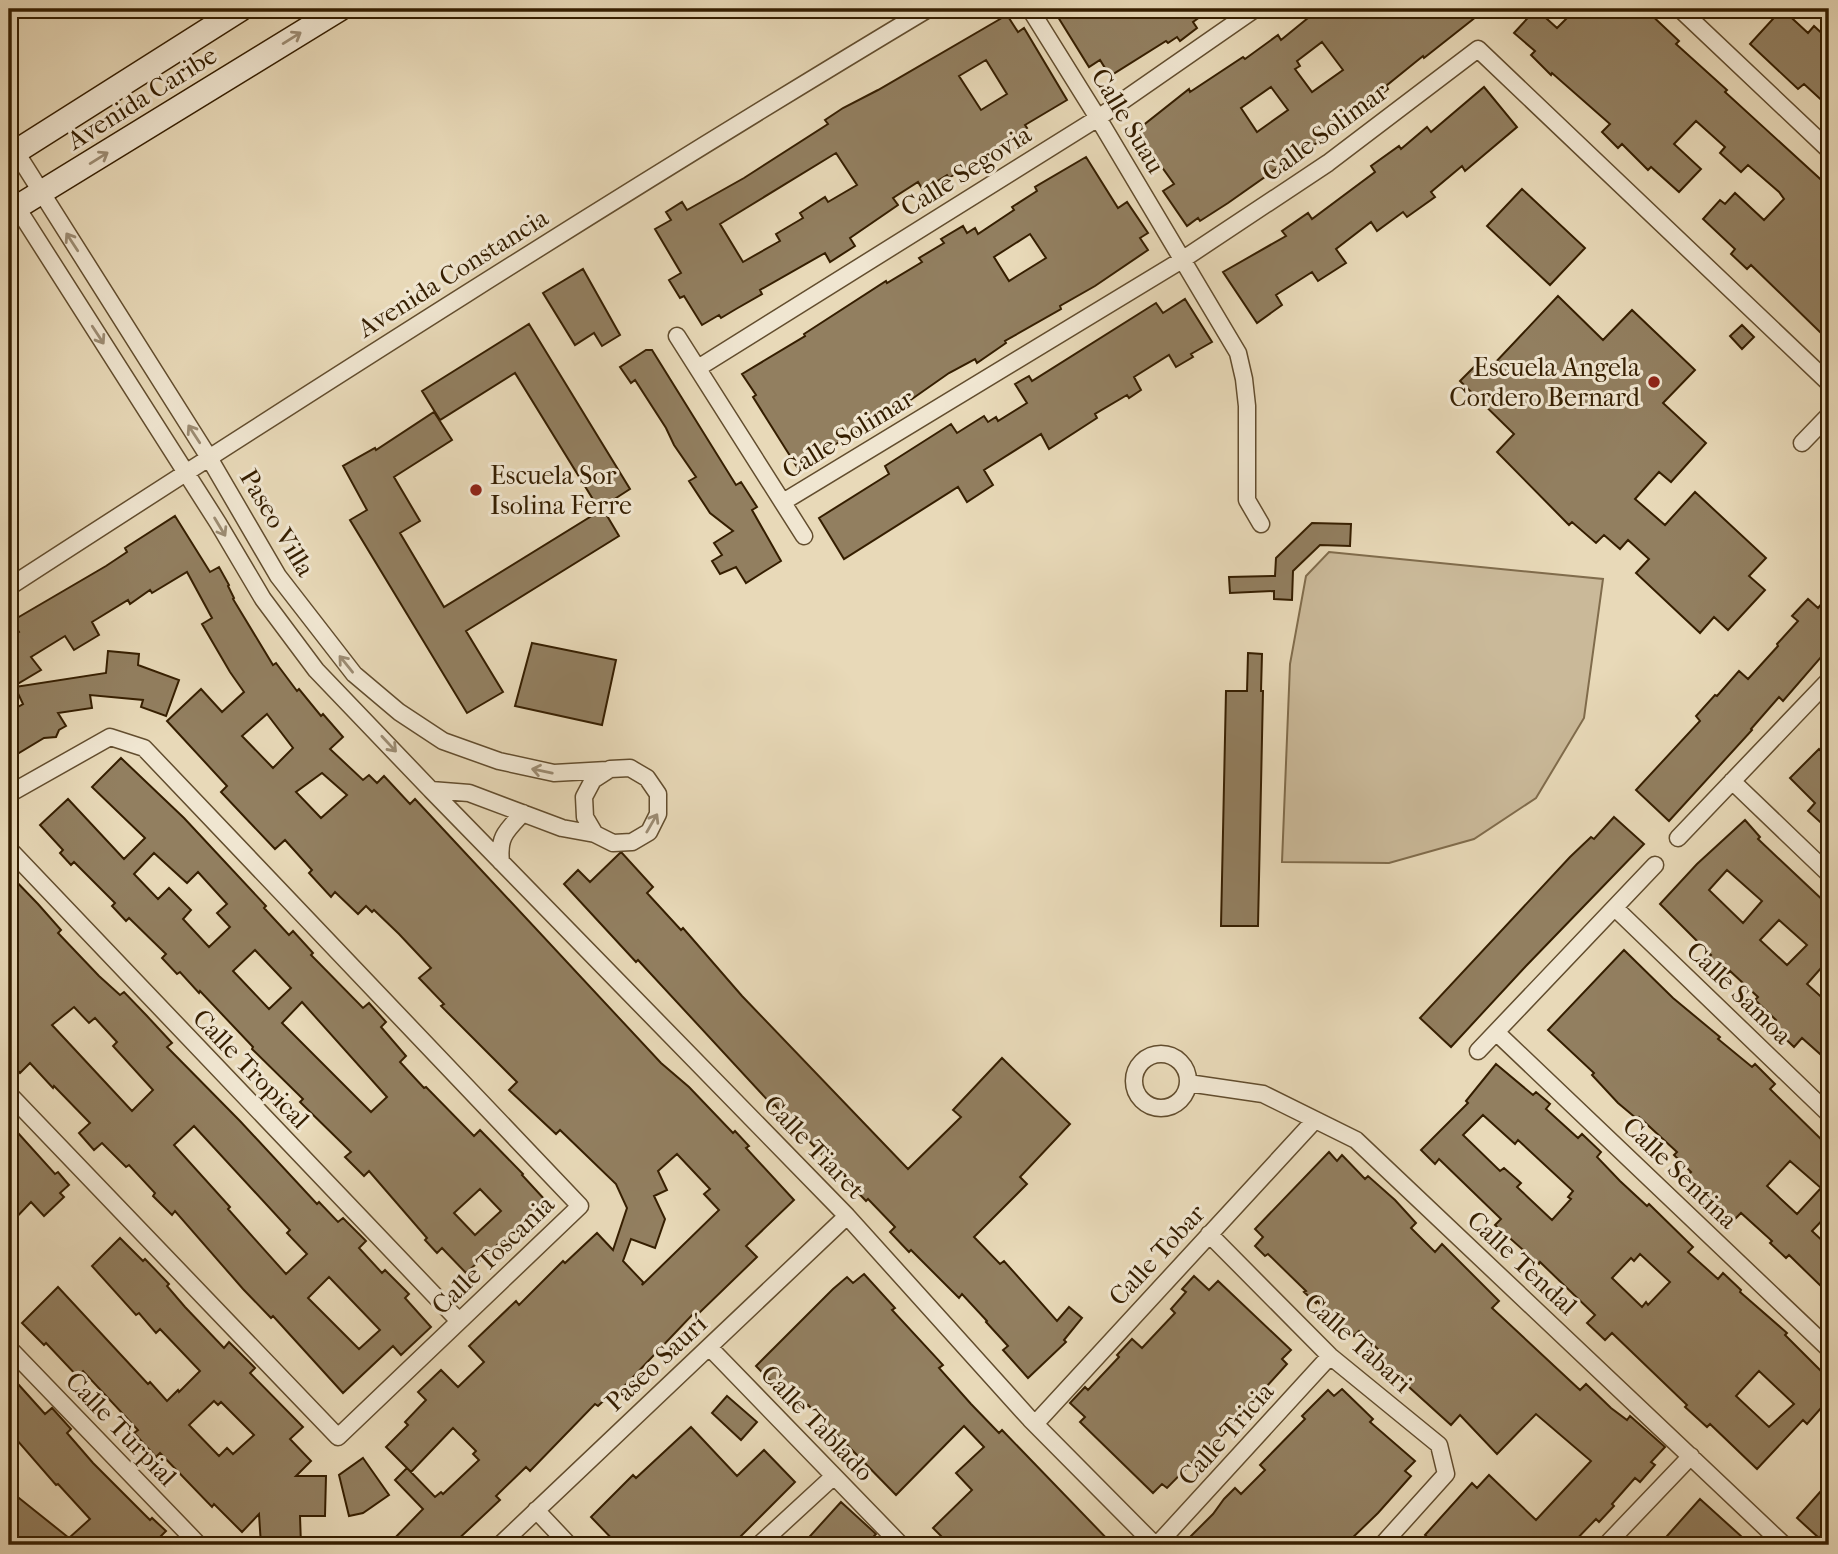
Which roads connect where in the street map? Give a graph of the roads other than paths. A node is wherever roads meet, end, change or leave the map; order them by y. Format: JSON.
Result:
{"nodes":[{"id":1,"x":242,"y":9,"type":"edge"},
{"id":2,"x":340,"y":9,"type":"edge"},
{"id":3,"x":928,"y":9,"type":"edge"},
{"id":4,"x":1030,"y":9,"type":"edge"},
{"id":5,"x":1255,"y":9,"type":"edge"},
{"id":6,"x":1680,"y":9,"type":"edge"},
{"id":7,"x":1098,"y":118,"type":"junction"},
{"id":8,"x":1829,"y":150,"type":"edge"},
{"id":9,"x":13,"y":154,"type":"edge"},
{"id":10,"x":41,"y":194,"type":"junction"},
{"id":11,"x":11,"y":205,"type":"edge"},
{"id":12,"x":1182,"y":260,"type":"junction"},
{"id":13,"x":677,"y":335,"type":"dead end"},
{"id":14,"x":698,"y":368,"type":"junction"},
{"id":15,"x":1829,"y":383,"type":"edge"},
{"id":16,"x":1829,"y":415,"type":"edge"},
{"id":17,"x":1802,"y":443,"type":"dead end"},
{"id":18,"x":208,"y":456,"type":"junction"},
{"id":19,"x":186,"y":472,"type":"junction"},
{"id":20,"x":783,"y":502,"type":"junction"},
{"id":21,"x":1261,"y":524,"type":"dead end"},
{"id":22,"x":804,"y":536,"type":"dead end"},
{"id":23,"x":9,"y":587,"type":"edge"},
{"id":24,"x":1829,"y":680,"type":"edge"},
{"id":25,"x":610,"y":769,"type":"junction"},
{"id":26,"x":1732,"y":782,"type":"junction"},
{"id":27,"x":430,"y":790,"type":"junction"},
{"id":28,"x":9,"y":794,"type":"edge"},
{"id":29,"x":523,"y":813,"type":"junction"},
{"id":30,"x":595,"y":834,"type":"junction"},
{"id":31,"x":1678,"y":838,"type":"dead end"},
{"id":32,"x":9,"y":849,"type":"edge"},
{"id":33,"x":501,"y":862,"type":"junction"},
{"id":34,"x":1656,"y":865,"type":"dead end"},
{"id":35,"x":1829,"y":874,"type":"edge"},
{"id":36,"x":1615,"y":908,"type":"junction"},
{"id":37,"x":1496,"y":1032,"type":"junction"},
{"id":38,"x":1478,"y":1051,"type":"dead end"},
{"id":39,"x":1188,"y":1083,"type":"dead end"},
{"id":40,"x":9,"y":1094,"type":"edge"},
{"id":41,"x":1829,"y":1114,"type":"edge"},
{"id":42,"x":1315,"y":1119,"type":"junction"},
{"id":43,"x":847,"y":1216,"type":"junction"},
{"id":44,"x":1209,"y":1234,"type":"junction"},
{"id":45,"x":459,"y":1321,"type":"junction"},
{"id":46,"x":709,"y":1347,"type":"junction"},
{"id":47,"x":9,"y":1348,"type":"edge"},
{"id":48,"x":1829,"y":1349,"type":"edge"},
{"id":49,"x":1330,"y":1356,"type":"junction"},
{"id":50,"x":1035,"y":1424,"type":"junction"},
{"id":51,"x":1691,"y":1456,"type":"junction"},
{"id":52,"x":834,"y":1476,"type":"junction"},
{"id":53,"x":536,"y":1510,"type":"junction"},
{"id":54,"x":895,"y":1540,"type":"edge"},
{"id":55,"x":199,"y":1545,"type":"edge"},
{"id":56,"x":500,"y":1545,"type":"edge"},
{"id":57,"x":569,"y":1545,"type":"edge"},
{"id":58,"x":759,"y":1545,"type":"edge"},
{"id":59,"x":1156,"y":1545,"type":"edge"},
{"id":60,"x":1382,"y":1545,"type":"edge"},
{"id":61,"x":1606,"y":1545,"type":"edge"},
{"id":62,"x":1784,"y":1545,"type":"edge"}],
"edges":[{"from":1,"to":9,"type":"street","name":"Avenida Caribe"},
{"from":10,"to":2,"type":"street","name":"Avenida Caribe","one_way":true},
{"from":3,"to":18,"type":"street","name":"Avenida Constancia"},
{"from":4,"to":7,"type":"street","name":"Calle Suau"},
{"from":5,"to":7,"type":"street","name":"Calle Segovia"},
{"from":6,"to":8,"type":"street"},
{"from":7,"to":12,"type":"street","name":"Calle Suau"},
{"from":7,"to":14,"type":"street","name":"Calle Segovia"},
{"from":9,"to":10,"type":"street","name":"Paseo Villa"},
{"from":10,"to":11,"type":"street","name":"Avenida Caribe"},
{"from":18,"to":10,"type":"street","name":"Paseo Villa","one_way":true},
{"from":11,"to":19,"type":"street","name":"Paseo Villa","one_way":true},
{"from":12,"to":15,"type":"street","name":"Calle Solimar"},
{"from":12,"to":20,"type":"street","name":"Calle Solimar"},
{"from":12,"to":21,"type":"street","name":"Calle Suau"},
{"from":13,"to":14,"type":"street"},
{"from":14,"to":20,"type":"street"},
{"from":16,"to":17,"type":"street"},
{"from":18,"to":19,"type":"street","name":"Avenida Constancia"},
{"from":25,"to":18,"type":"street","name":"Paseo Villa","one_way":true},
{"from":19,"to":23,"type":"street","name":"Avenida Constancia"},
{"from":19,"to":27,"type":"street","name":"Paseo Villa","one_way":true},
{"from":20,"to":22,"type":"street"},
{"from":24,"to":26,"type":"street"},
{"from":25,"to":30,"type":"street"},
{"from":30,"to":25,"type":"street","name":"Paseo Villa","one_way":true},
{"from":26,"to":31,"type":"street"},
{"from":26,"to":35,"type":"street"},
{"from":27,"to":29,"type":"street","name":"Paseo Villa"},
{"from":27,"to":33,"type":"street","name":"Calle Tiaret"},
{"from":28,"to":45,"type":"street","name":"Calle Toscania"},
{"from":29,"to":30,"type":"street","name":"Paseo Villa"},
{"from":29,"to":33,"type":"street"},
{"from":32,"to":45,"type":"street","name":"Calle Tropical"},
{"from":33,"to":43,"type":"street","name":"Calle Tiaret"},
{"from":34,"to":36,"type":"street"},
{"from":36,"to":37,"type":"street"},
{"from":36,"to":41,"type":"street","name":"Calle Samoa"},
{"from":37,"to":38,"type":"street"},
{"from":37,"to":48,"type":"street","name":"Calle Sentina"},
{"from":39,"to":42,"type":"street","name":"Calle Tendal"},
{"from":40,"to":45,"type":"street","name":"Calle Toscania"},
{"from":42,"to":44,"type":"street","name":"Calle Tobar"},
{"from":42,"to":51,"type":"street","name":"Calle Tendal"},
{"from":43,"to":46,"type":"street","name":"Paseo Saurí"},
{"from":43,"to":50,"type":"street","name":"Calle Tiaret"},
{"from":44,"to":49,"type":"street","name":"Calle Tabari"},
{"from":44,"to":50,"type":"street","name":"Calle Tobar"},
{"from":46,"to":52,"type":"street","name":"Calle Tablado"},
{"from":46,"to":53,"type":"street","name":"Paseo Saurí"},
{"from":47,"to":55,"type":"street","name":"Calle Turpial"},
{"from":49,"to":59,"type":"street","name":"Calle Tricia"},
{"from":49,"to":60,"type":"street","name":"Calle Tabari"},
{"from":50,"to":59,"type":"street","name":"Calle Tiaret"},
{"from":51,"to":61,"type":"street"},
{"from":51,"to":62,"type":"street","name":"Calle Tendal"},
{"from":52,"to":54,"type":"street","name":"Calle Tablado"},
{"from":52,"to":58,"type":"street"},
{"from":53,"to":56,"type":"street","name":"Paseo Saurí"},
{"from":53,"to":57,"type":"street"}]}
